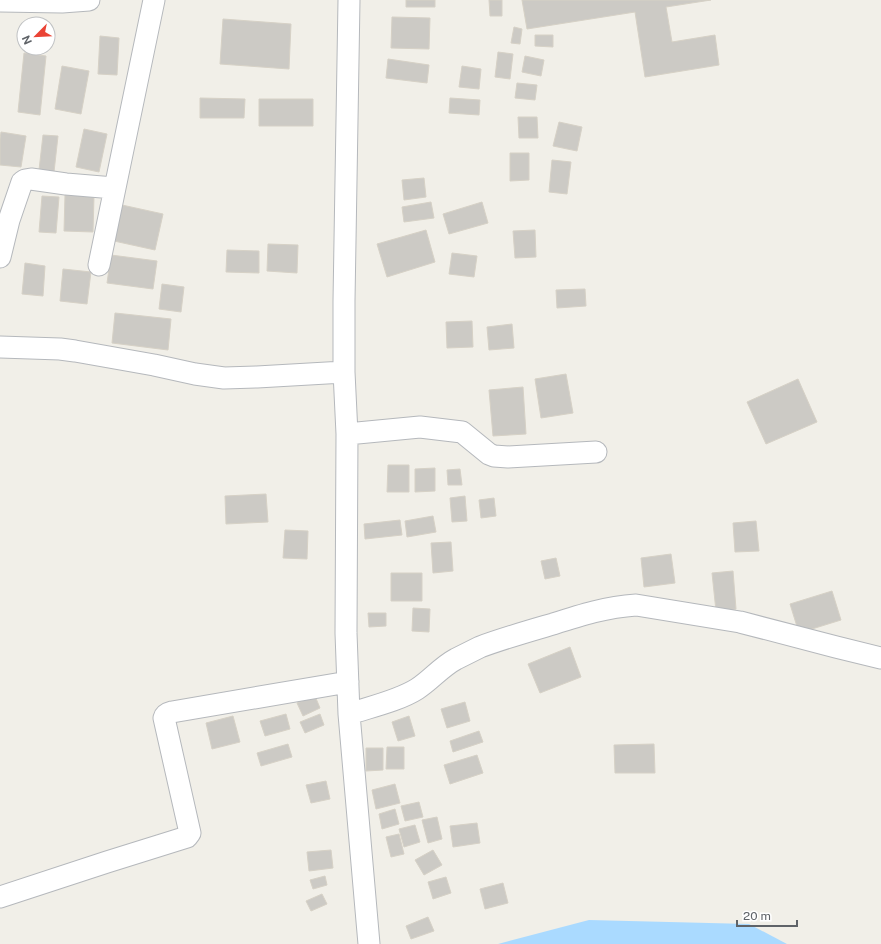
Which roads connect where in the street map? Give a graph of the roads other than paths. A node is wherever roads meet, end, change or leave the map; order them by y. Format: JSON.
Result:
{"nodes":[{"id":1,"x":89,"y":0,"type":"edge"},
{"id":2,"x":154,"y":0,"type":"edge"},
{"id":3,"x":349,"y":0,"type":"edge"},
{"id":4,"x":0,"y":2,"type":"edge"},
{"id":5,"x":114,"y":188,"type":"junction"},
{"id":6,"x":0,"y":257,"type":"edge"},
{"id":7,"x":99,"y":265,"type":"dead end"},
{"id":8,"x":0,"y":347,"type":"edge"},
{"id":9,"x":344,"y":372,"type":"junction"},
{"id":10,"x":347,"y":434,"type":"junction"},
{"id":11,"x":596,"y":452,"type":"dead end"},
{"id":12,"x":881,"y":658,"type":"edge"},
{"id":13,"x":348,"y":682,"type":"junction"},
{"id":14,"x":349,"y":714,"type":"junction"},
{"id":15,"x":0,"y":898,"type":"edge"},
{"id":16,"x":369,"y":944,"type":"edge"}],
"edges":[{"from":1,"to":4,"type":"street"},
{"from":2,"to":5,"type":"street"},
{"from":3,"to":9,"type":"street"},
{"from":5,"to":6,"type":"street"},
{"from":5,"to":7,"type":"street"},
{"from":8,"to":9,"type":"street"},
{"from":9,"to":10,"type":"street"},
{"from":10,"to":11,"type":"street"},
{"from":10,"to":13,"type":"street"},
{"from":12,"to":14,"type":"street"},
{"from":13,"to":14,"type":"street"},
{"from":13,"to":15,"type":"street"},
{"from":14,"to":16,"type":"street"}]}
